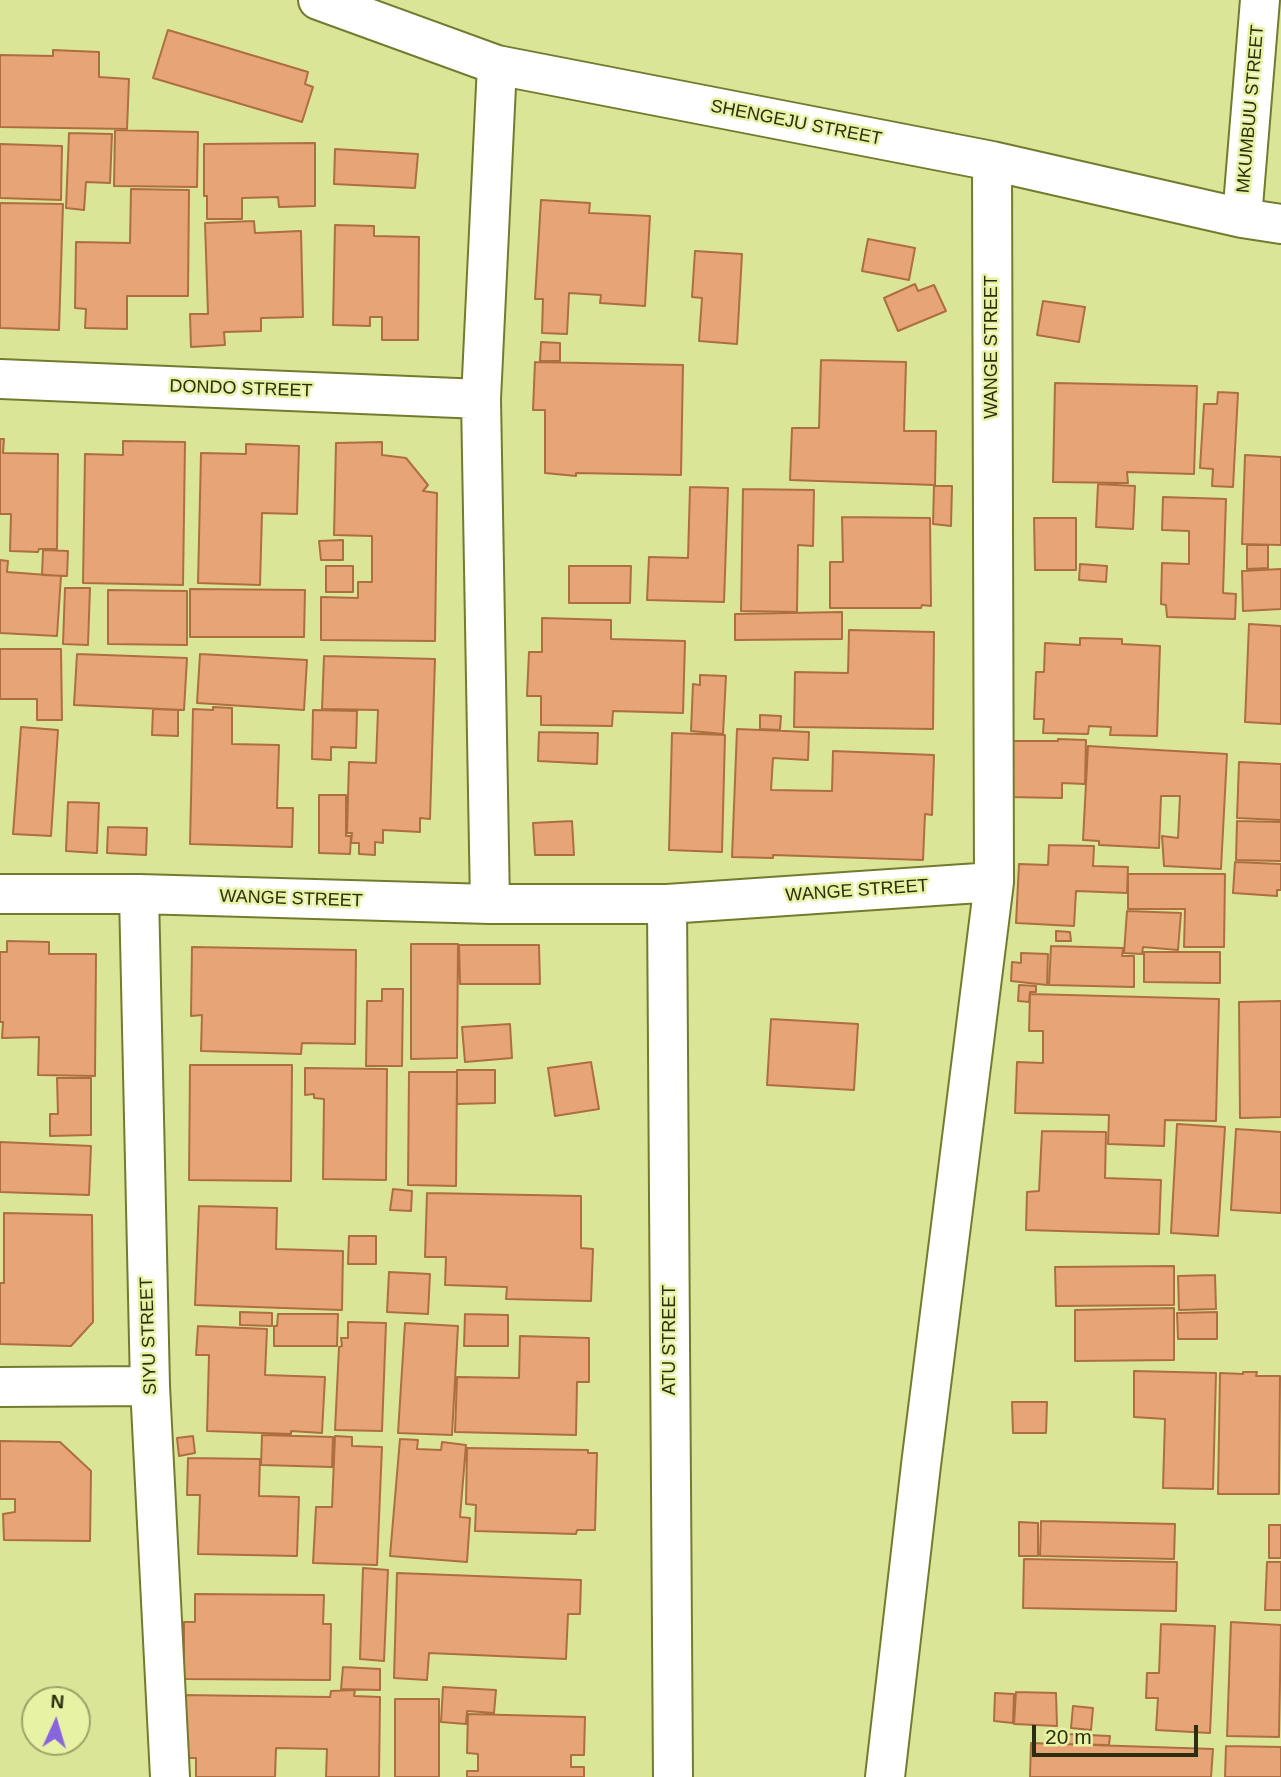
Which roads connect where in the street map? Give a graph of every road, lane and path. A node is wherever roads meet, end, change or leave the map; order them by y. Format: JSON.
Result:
{"nodes":[{"id":1,"x":318,"y":0,"type":"edge"},
{"id":2,"x":1260,"y":0,"type":"edge"},
{"id":3,"x":497,"y":65,"type":"junction"},
{"id":4,"x":992,"y":161,"type":"junction"},
{"id":5,"x":1242,"y":218,"type":"junction"},
{"id":6,"x":1281,"y":224,"type":"edge"},
{"id":7,"x":0,"y":379,"type":"edge"},
{"id":8,"x":481,"y":399,"type":"junction"},
{"id":9,"x":994,"y":882,"type":"junction"},
{"id":10,"x":0,"y":894,"type":"edge"},
{"id":11,"x":139,"y":894,"type":"junction"},
{"id":12,"x":490,"y":904,"type":"junction"},
{"id":13,"x":667,"y":904,"type":"junction"},
{"id":14,"x":150,"y":1385,"type":"junction"},
{"id":15,"x":0,"y":1387,"type":"edge"},
{"id":16,"x":170,"y":1777,"type":"edge"},
{"id":17,"x":673,"y":1777,"type":"edge"},
{"id":18,"x":885,"y":1777,"type":"edge"}],
"edges":[{"from":1,"to":3,"type":"street","name":"SHENGEJU STREET"},
{"from":2,"to":5,"type":"street","name":"MKUMBUU STREET"},
{"from":3,"to":4,"type":"street","name":"SHENGEJU STREET"},
{"from":3,"to":8,"type":"street"},
{"from":4,"to":5,"type":"street","name":"SHENGEJU STREET"},
{"from":4,"to":9,"type":"street","name":"WANGE STREET"},
{"from":5,"to":6,"type":"street","name":"SHENGEJU STREET"},
{"from":7,"to":8,"type":"street","name":"DONDO STREET"},
{"from":8,"to":12,"type":"street"},
{"from":9,"to":13,"type":"street","name":"WANGE STREET"},
{"from":9,"to":18,"type":"street"},
{"from":10,"to":11,"type":"street","name":"WANGE STREET"},
{"from":11,"to":12,"type":"street","name":"WANGE STREET"},
{"from":11,"to":14,"type":"street","name":"SIYU STREET"},
{"from":12,"to":13,"type":"street","name":"WANGE STREET"},
{"from":13,"to":17,"type":"street","name":"ATU STREET"},
{"from":14,"to":15,"type":"street"},
{"from":14,"to":16,"type":"street","name":"SIYU STREET"}]}
